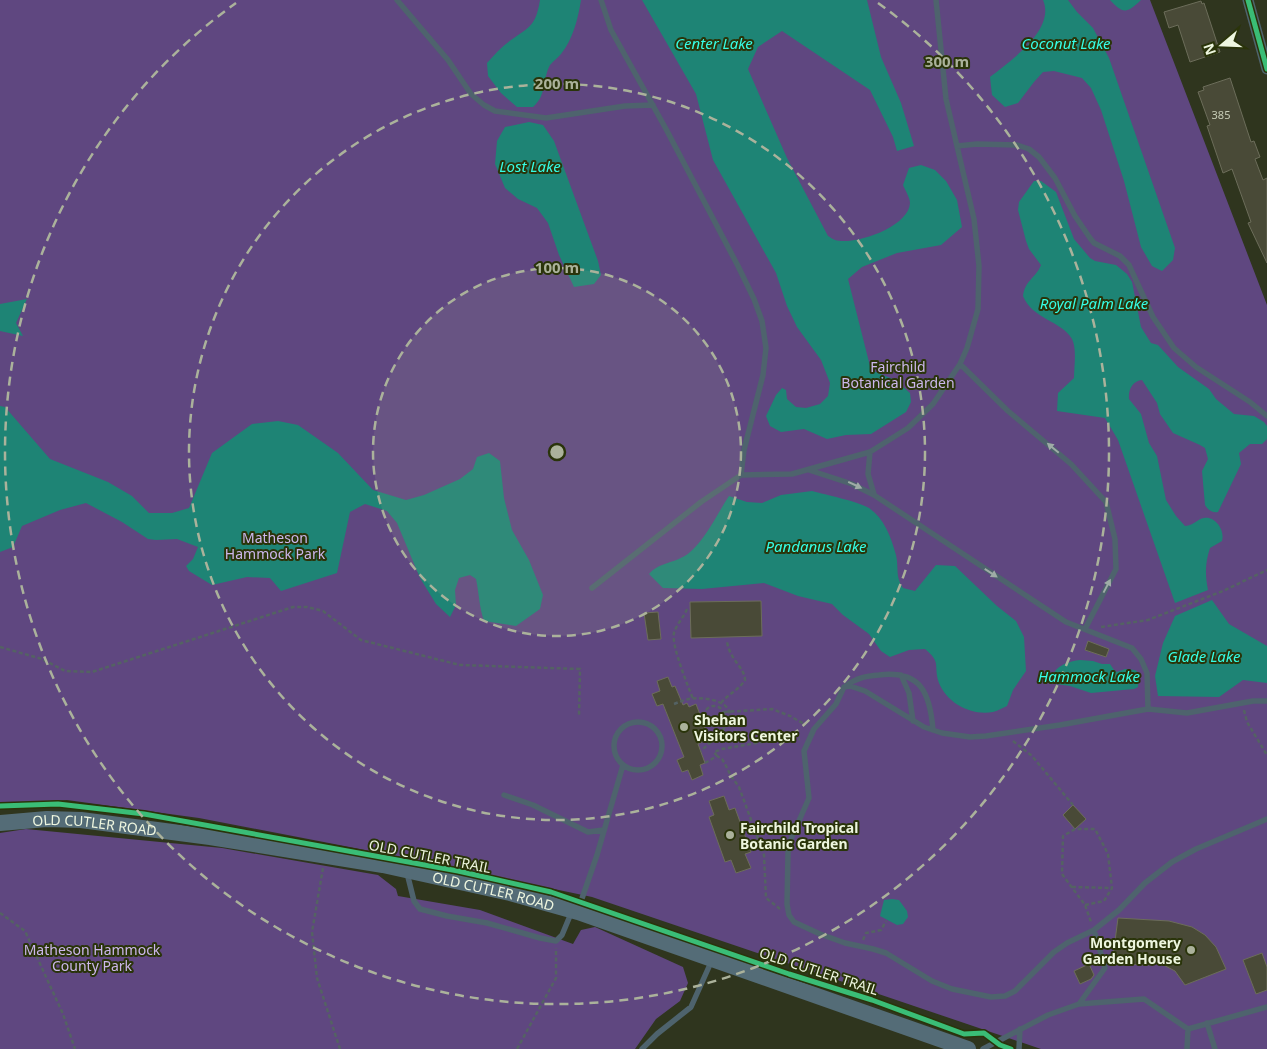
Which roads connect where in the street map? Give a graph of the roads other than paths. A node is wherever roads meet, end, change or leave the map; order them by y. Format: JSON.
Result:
{"nodes":[{"id":1,"x":397,"y":0,"type":"edge"},
{"id":2,"x":601,"y":0,"type":"edge"},
{"id":3,"x":936,"y":0,"type":"edge"},
{"id":4,"x":1248,"y":0,"type":"edge"},
{"id":5,"x":1267,"y":69,"type":"edge"},
{"id":6,"x":653,"y":105,"type":"junction"},
{"id":7,"x":958,"y":146,"type":"junction"},
{"id":8,"x":960,"y":364,"type":"junction"},
{"id":9,"x":1267,"y":416,"type":"edge"},
{"id":10,"x":870,"y":452,"type":"junction"},
{"id":11,"x":809,"y":470,"type":"junction"},
{"id":12,"x":741,"y":476,"type":"junction"},
{"id":13,"x":874,"y":495,"type":"junction"},
{"id":14,"x":592,"y":588,"type":"dead end"},
{"id":15,"x":1085,"y":629,"type":"junction"},
{"id":16,"x":901,"y":675,"type":"junction"},
{"id":17,"x":844,"y":687,"type":"junction"},
{"id":18,"x":1267,"y":701,"type":"edge"},
{"id":19,"x":1148,"y":709,"type":"junction"},
{"id":20,"x":913,"y":721,"type":"junction"},
{"id":21,"x":932,"y":730,"type":"junction"},
{"id":22,"x":623,"y":765,"type":"junction"},
{"id":23,"x":504,"y":795,"type":"dead end"},
{"id":24,"x":1267,"y":819,"type":"edge"},
{"id":25,"x":0,"y":823,"type":"edge"},
{"id":26,"x":603,"y":830,"type":"junction"},
{"id":27,"x":407,"y":871,"type":"junction"},
{"id":28,"x":575,"y":911,"type":"junction"},
{"id":29,"x":1094,"y":930,"type":"junction"},
{"id":30,"x":713,"y":958,"type":"junction"},
{"id":31,"x":1079,"y":1004,"type":"junction"},
{"id":32,"x":1267,"y":1007,"type":"edge"},
{"id":33,"x":1207,"y":1023,"type":"junction"},
{"id":34,"x":1020,"y":1029,"type":"junction"},
{"id":35,"x":1188,"y":1029,"type":"junction"},
{"id":36,"x":642,"y":1049,"type":"edge"},
{"id":37,"x":968,"y":1049,"type":"edge"},
{"id":38,"x":983,"y":1049,"type":"edge"},
{"id":39,"x":1019,"y":1049,"type":"edge"},
{"id":40,"x":1188,"y":1049,"type":"edge"},
{"id":41,"x":1216,"y":1049,"type":"edge"}],
"edges":[{"from":1,"to":6,"type":"lane"},
{"from":2,"to":6,"type":"lane"},
{"from":3,"to":7,"type":"lane"},
{"from":4,"to":5,"type":"street"},
{"from":6,"to":12,"type":"lane"},
{"from":7,"to":8,"type":"lane"},
{"from":7,"to":9,"type":"lane"},
{"from":8,"to":10,"type":"lane"},
{"from":15,"to":8,"type":"lane","one_way":true},
{"from":10,"to":11,"type":"lane"},
{"from":10,"to":13,"type":"lane"},
{"from":11,"to":12,"type":"lane"},
{"from":11,"to":13,"type":"lane","one_way":true},
{"from":12,"to":14,"type":"lane"},
{"from":13,"to":15,"type":"lane","one_way":true},
{"from":15,"to":19,"type":"lane"},
{"from":16,"to":17,"type":"lane"},
{"from":16,"to":20,"type":"lane"},
{"from":16,"to":21,"type":"lane"},
{"from":17,"to":20,"type":"lane"},
{"from":17,"to":29,"type":"lane"},
{"from":18,"to":19,"type":"lane"},
{"from":19,"to":21,"type":"lane"},
{"from":20,"to":21,"type":"lane"},
{"from":22,"to":22,"type":"lane"},
{"from":22,"to":26,"type":"lane"},
{"from":23,"to":26,"type":"lane"},
{"from":24,"to":29,"type":"lane"},
{"from":25,"to":27,"type":"main road","name":"OLD CUTLER ROAD"},
{"from":26,"to":28,"type":"lane"},
{"from":27,"to":28,"type":"main road","name":"OLD CUTLER ROAD"},
{"from":27,"to":28,"type":"lane"},
{"from":28,"to":30,"type":"main road","name":"OLD CUTLER ROAD"},
{"from":29,"to":31,"type":"lane"},
{"from":30,"to":36,"type":"lane"},
{"from":30,"to":37,"type":"main road","name":"OLD CUTLER ROAD"},
{"from":31,"to":34,"type":"lane"},
{"from":31,"to":35,"type":"lane"},
{"from":32,"to":33,"type":"lane"},
{"from":33,"to":35,"type":"lane"},
{"from":33,"to":41,"type":"lane"},
{"from":34,"to":38,"type":"lane"},
{"from":34,"to":39,"type":"lane"},
{"from":35,"to":40,"type":"lane"}]}
